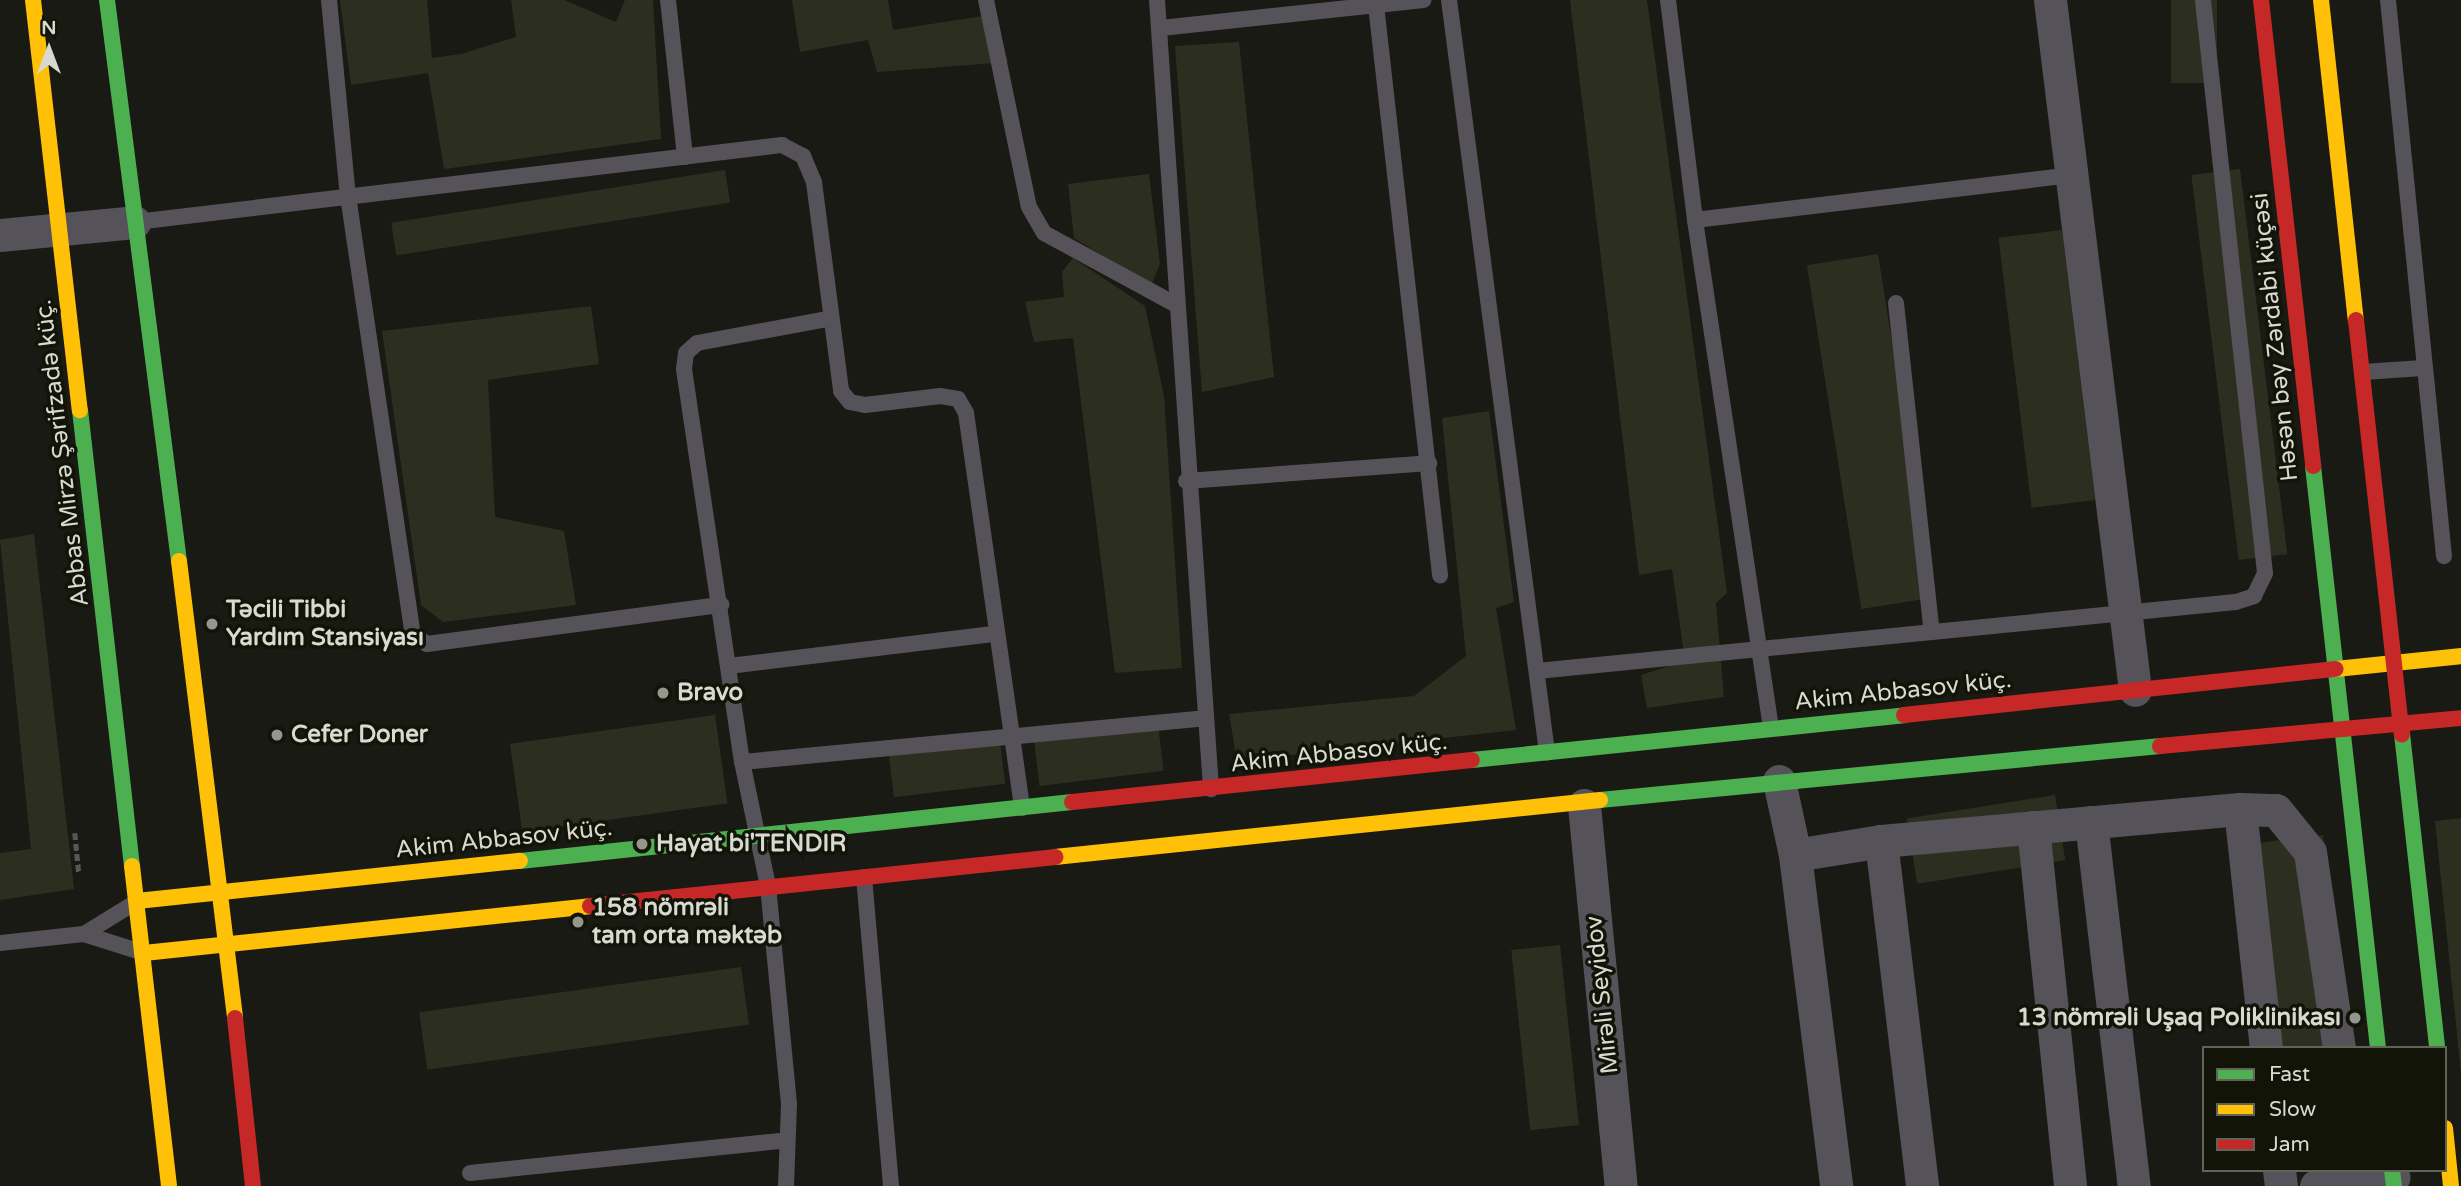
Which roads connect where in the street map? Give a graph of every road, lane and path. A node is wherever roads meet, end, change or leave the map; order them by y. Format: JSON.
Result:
{"nodes":[{"id":1,"x":33,"y":0,"type":"edge"},
{"id":2,"x":107,"y":0,"type":"edge"},
{"id":3,"x":329,"y":0,"type":"edge"},
{"id":4,"x":668,"y":0,"type":"edge"},
{"id":5,"x":986,"y":0,"type":"edge"},
{"id":6,"x":1157,"y":0,"type":"edge"},
{"id":7,"x":1424,"y":0,"type":"edge"},
{"id":8,"x":1449,"y":0,"type":"edge"},
{"id":9,"x":1668,"y":0,"type":"edge"},
{"id":10,"x":2049,"y":0,"type":"edge"},
{"id":11,"x":2203,"y":0,"type":"edge"},
{"id":12,"x":2261,"y":0,"type":"edge"},
{"id":13,"x":2321,"y":0,"type":"edge"},
{"id":14,"x":2388,"y":0,"type":"edge"},
{"id":15,"x":1376,"y":5,"type":"junction"},
{"id":16,"x":1161,"y":28,"type":"junction"},
{"id":17,"x":685,"y":157,"type":"junction"},
{"id":18,"x":2071,"y":175,"type":"junction"},
{"id":19,"x":348,"y":196,"type":"junction"},
{"id":20,"x":1695,"y":220,"type":"junction"},
{"id":21,"x":134,"y":222,"type":"junction"},
{"id":22,"x":59,"y":229,"type":"junction"},
{"id":23,"x":0,"y":235,"type":"edge"},
{"id":24,"x":1896,"y":303,"type":"dead end"},
{"id":25,"x":1175,"y":304,"type":"junction"},
{"id":26,"x":828,"y":319,"type":"junction"},
{"id":27,"x":2423,"y":368,"type":"junction"},
{"id":28,"x":2363,"y":372,"type":"junction"},
{"id":29,"x":1429,"y":463,"type":"junction"},
{"id":30,"x":1186,"y":481,"type":"junction"},
{"id":31,"x":2444,"y":556,"type":"dead end"},
{"id":32,"x":1440,"y":575,"type":"dead end"},
{"id":33,"x":721,"y":605,"type":"junction"},
{"id":34,"x":2126,"y":611,"type":"junction"},
{"id":35,"x":1932,"y":632,"type":"junction"},
{"id":36,"x":995,"y":634,"type":"junction"},
{"id":37,"x":1759,"y":652,"type":"junction"},
{"id":38,"x":2461,"y":656,"type":"edge"},
{"id":39,"x":2396,"y":664,"type":"junction"},
{"id":40,"x":729,"y":666,"type":"junction"},
{"id":41,"x":2334,"y":669,"type":"junction"},
{"id":42,"x":1536,"y":671,"type":"junction"},
{"id":43,"x":2135,"y":690,"type":"junction"},
{"id":44,"x":1205,"y":718,"type":"junction"},
{"id":45,"x":2461,"y":718,"type":"edge"},
{"id":46,"x":2403,"y":723,"type":"junction"},
{"id":47,"x":2341,"y":729,"type":"junction"},
{"id":48,"x":1011,"y":734,"type":"junction"},
{"id":49,"x":1772,"y":735,"type":"junction"},
{"id":50,"x":1547,"y":753,"type":"junction"},
{"id":51,"x":743,"y":762,"type":"junction"},
{"id":52,"x":1778,"y":775,"type":"junction"},
{"id":53,"x":1211,"y":789,"type":"junction"},
{"id":54,"x":1584,"y":804,"type":"junction"},
{"id":55,"x":2240,"y":809,"type":"junction"},
{"id":56,"x":1023,"y":810,"type":"junction"},
{"id":57,"x":2091,"y":822,"type":"junction"},
{"id":58,"x":2033,"y":827,"type":"junction"},
{"id":59,"x":75,"y":833,"type":"dead end"},
{"id":60,"x":758,"y":835,"type":"junction"},
{"id":61,"x":1881,"y":841,"type":"junction"},
{"id":62,"x":1795,"y":855,"type":"junction"},
{"id":63,"x":79,"y":874,"type":"dead end"},
{"id":64,"x":864,"y":877,"type":"junction"},
{"id":65,"x":768,"y":886,"type":"junction"},
{"id":66,"x":222,"y":891,"type":"junction"},
{"id":67,"x":137,"y":901,"type":"junction"},
{"id":68,"x":84,"y":934,"type":"junction"},
{"id":69,"x":0,"y":943,"type":"edge"},
{"id":70,"x":227,"y":945,"type":"junction"},
{"id":71,"x":144,"y":953,"type":"junction"},
{"id":72,"x":2266,"y":1046,"type":"edge"},
{"id":73,"x":2339,"y":1046,"type":"edge"},
{"id":74,"x":2378,"y":1046,"type":"edge"},
{"id":75,"x":2437,"y":1046,"type":"edge"},
{"id":76,"x":787,"y":1140,"type":"junction"},
{"id":77,"x":2447,"y":1147,"type":"edge"},
{"id":78,"x":470,"y":1173,"type":"dead end"},
{"id":79,"x":2358,"y":1176,"type":"edge"},
{"id":80,"x":2393,"y":1178,"type":"edge"},
{"id":81,"x":169,"y":1186,"type":"edge"},
{"id":82,"x":253,"y":1186,"type":"edge"},
{"id":83,"x":786,"y":1186,"type":"edge"},
{"id":84,"x":891,"y":1186,"type":"edge"},
{"id":85,"x":1621,"y":1186,"type":"edge"},
{"id":86,"x":1836,"y":1186,"type":"edge"},
{"id":87,"x":1922,"y":1186,"type":"edge"},
{"id":88,"x":2070,"y":1186,"type":"edge"},
{"id":89,"x":2134,"y":1186,"type":"edge"},
{"id":90,"x":2316,"y":1186,"type":"edge"},
{"id":91,"x":2451,"y":1186,"type":"edge"}],
"edges":[{"from":1,"to":22,"type":"main road","name":"Abbas Mirzə Şərifzadə küç."},
{"from":2,"to":21,"type":"main road"},
{"from":3,"to":19,"type":"lane"},
{"from":4,"to":17,"type":"lane"},
{"from":5,"to":25,"type":"lane"},
{"from":6,"to":16,"type":"lane"},
{"from":7,"to":15,"type":"lane"},
{"from":8,"to":42,"type":"lane"},
{"from":9,"to":20,"type":"lane"},
{"from":10,"to":18,"type":"street"},
{"from":11,"to":34,"type":"lane"},
{"from":12,"to":41,"type":"main road","name":"Həsən bəy Zərdabi küçəsi"},
{"from":13,"to":28,"type":"main road"},
{"from":14,"to":27,"type":"lane"},
{"from":15,"to":16,"type":"lane"},
{"from":15,"to":29,"type":"lane"},
{"from":16,"to":25,"type":"lane"},
{"from":17,"to":19,"type":"lane"},
{"from":17,"to":26,"type":"lane"},
{"from":18,"to":20,"type":"lane"},
{"from":18,"to":34,"type":"street"},
{"from":19,"to":21,"type":"lane"},
{"from":19,"to":33,"type":"lane"},
{"from":20,"to":37,"type":"lane"},
{"from":21,"to":22,"type":"street"},
{"from":21,"to":66,"type":"main road"},
{"from":22,"to":23,"type":"street"},
{"from":22,"to":67,"type":"main road","name":"Abbas Mirzə Şərifzadə küç."},
{"from":24,"to":35,"type":"lane"},
{"from":25,"to":30,"type":"lane"},
{"from":26,"to":33,"type":"lane"},
{"from":26,"to":36,"type":"lane"},
{"from":27,"to":28,"type":"lane"},
{"from":27,"to":31,"type":"lane"},
{"from":28,"to":39,"type":"main road"},
{"from":29,"to":30,"type":"lane"},
{"from":29,"to":32,"type":"lane"},
{"from":30,"to":44,"type":"lane"},
{"from":33,"to":40,"type":"lane"},
{"from":34,"to":35,"type":"lane"},
{"from":34,"to":43,"type":"street"},
{"from":35,"to":37,"type":"lane"},
{"from":36,"to":40,"type":"lane"},
{"from":36,"to":48,"type":"lane"},
{"from":37,"to":42,"type":"lane"},
{"from":37,"to":49,"type":"lane"},
{"from":38,"to":39,"type":"main road","name":"Akim Abbasov küç."},
{"from":39,"to":41,"type":"main road","name":"Akim Abbasov küç."},
{"from":39,"to":46,"type":"main road"},
{"from":40,"to":51,"type":"lane"},
{"from":41,"to":43,"type":"main road","name":"Akim Abbasov küç."},
{"from":41,"to":47,"type":"main road","name":"Həsən bəy Zərdabi küçəsi"},
{"from":42,"to":50,"type":"lane"},
{"from":43,"to":49,"type":"main road","name":"Akim Abbasov küç."},
{"from":44,"to":48,"type":"lane"},
{"from":44,"to":53,"type":"lane"},
{"from":45,"to":46,"type":"main road"},
{"from":46,"to":47,"type":"main road"},
{"from":46,"to":75,"type":"main road"},
{"from":47,"to":52,"type":"main road"},
{"from":47,"to":74,"type":"main road"},
{"from":48,"to":51,"type":"lane"},
{"from":48,"to":56,"type":"lane"},
{"from":49,"to":50,"type":"main road","name":"Akim Abbasov küç."},
{"from":50,"to":53,"type":"main road","name":"Akim Abbasov küç."},
{"from":51,"to":60,"type":"lane"},
{"from":52,"to":54,"type":"main road"},
{"from":52,"to":62,"type":"street"},
{"from":53,"to":56,"type":"main road","name":"Akim Abbasov küç."},
{"from":54,"to":64,"type":"main road"},
{"from":54,"to":85,"type":"street","name":"Mirəli Seyidov"},
{"from":55,"to":57,"type":"street"},
{"from":55,"to":72,"type":"street"},
{"from":55,"to":73,"type":"street"},
{"from":56,"to":60,"type":"main road","name":"Akim Abbasov küç."},
{"from":57,"to":58,"type":"street"},
{"from":57,"to":89,"type":"street"},
{"from":58,"to":61,"type":"street"},
{"from":58,"to":88,"type":"street"},
{"from":59,"to":63,"type":"path"},
{"from":60,"to":65,"type":"lane"},
{"from":60,"to":66,"type":"main road","name":"Akim Abbasov küç."},
{"from":61,"to":62,"type":"street"},
{"from":61,"to":87,"type":"street"},
{"from":62,"to":86,"type":"street"},
{"from":64,"to":65,"type":"main road"},
{"from":64,"to":84,"type":"lane"},
{"from":65,"to":70,"type":"main road"},
{"from":65,"to":76,"type":"lane"},
{"from":66,"to":67,"type":"main road","name":"Akim Abbasov küç."},
{"from":66,"to":70,"type":"main road"},
{"from":67,"to":68,"type":"lane"},
{"from":67,"to":71,"type":"main road","name":"Abbas Mirzə Şərifzadə küç."},
{"from":68,"to":69,"type":"lane"},
{"from":68,"to":71,"type":"lane"},
{"from":70,"to":71,"type":"main road"},
{"from":70,"to":82,"type":"main road"},
{"from":71,"to":81,"type":"main road"},
{"from":76,"to":78,"type":"lane"},
{"from":76,"to":83,"type":"lane"},
{"from":77,"to":91,"type":"main road"},
{"from":79,"to":80,"type":"street"},
{"from":79,"to":90,"type":"street"}]}
